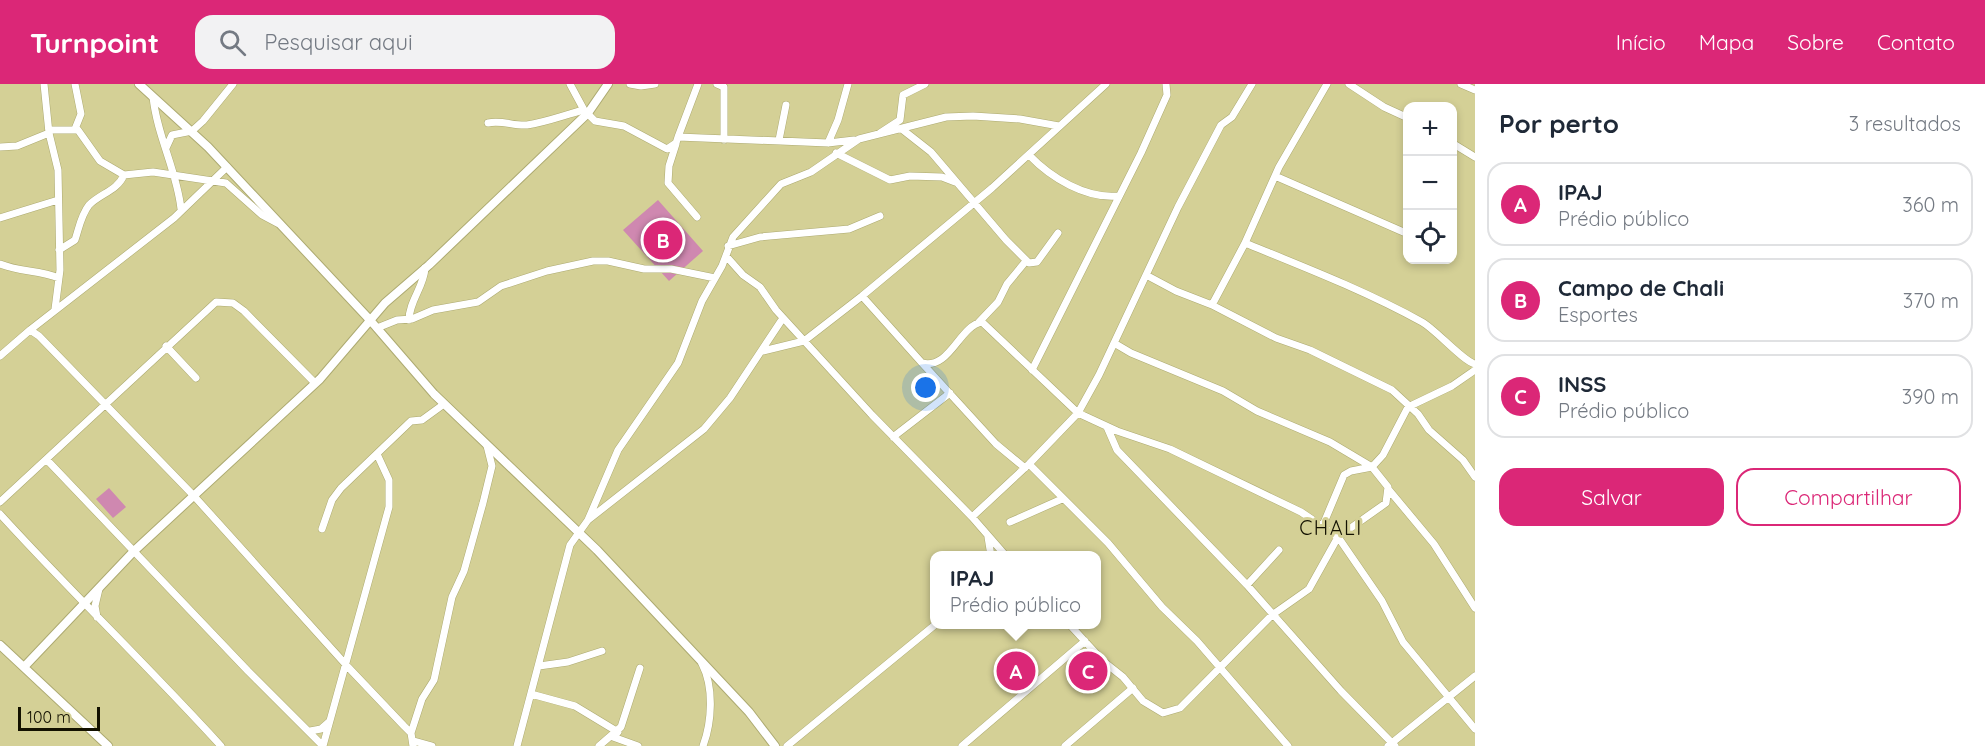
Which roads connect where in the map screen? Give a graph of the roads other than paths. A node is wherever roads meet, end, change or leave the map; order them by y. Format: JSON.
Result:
{"nodes":[{"id":1,"x":44,"y":84,"type":"edge"},
{"id":2,"x":75,"y":84,"type":"edge"},
{"id":3,"x":140,"y":84,"type":"edge"},
{"id":4,"x":233,"y":84,"type":"edge"},
{"id":5,"x":570,"y":84,"type":"edge"},
{"id":6,"x":608,"y":84,"type":"edge"},
{"id":7,"x":630,"y":84,"type":"edge"},
{"id":8,"x":655,"y":84,"type":"edge"},
{"id":9,"x":698,"y":84,"type":"edge"},
{"id":10,"x":717,"y":84,"type":"edge"},
{"id":11,"x":848,"y":84,"type":"edge"},
{"id":12,"x":925,"y":84,"type":"edge"},
{"id":13,"x":1106,"y":84,"type":"edge"},
{"id":14,"x":1166,"y":84,"type":"edge"},
{"id":15,"x":1252,"y":84,"type":"edge"},
{"id":16,"x":1327,"y":84,"type":"edge"},
{"id":17,"x":1349,"y":84,"type":"edge"},
{"id":18,"x":1461,"y":84,"type":"edge"},
{"id":19,"x":1475,"y":90,"type":"edge"},
{"id":20,"x":153,"y":97,"type":"junction"},
{"id":21,"x":786,"y":105,"type":"dead end"},
{"id":22,"x":586,"y":111,"type":"junction"},
{"id":23,"x":1403,"y":116,"type":"edge"},
{"id":24,"x":488,"y":123,"type":"dead end"},
{"id":25,"x":1059,"y":126,"type":"junction"},
{"id":26,"x":75,"y":129,"type":"junction"},
{"id":27,"x":192,"y":130,"type":"junction"},
{"id":28,"x":903,"y":130,"type":"junction"},
{"id":29,"x":49,"y":132,"type":"junction"},
{"id":30,"x":878,"y":134,"type":"junction"},
{"id":31,"x":859,"y":139,"type":"junction"},
{"id":32,"x":677,"y":140,"type":"junction"},
{"id":33,"x":724,"y":140,"type":"junction"},
{"id":34,"x":779,"y":140,"type":"junction"},
{"id":35,"x":828,"y":143,"type":"junction"},
{"id":36,"x":1457,"y":146,"type":"edge"},
{"id":37,"x":0,"y":147,"type":"edge"},
{"id":38,"x":166,"y":148,"type":"junction"},
{"id":39,"x":836,"y":153,"type":"junction"},
{"id":40,"x":1029,"y":155,"type":"junction"},
{"id":41,"x":1475,"y":157,"type":"edge"},
{"id":42,"x":227,"y":166,"type":"junction"},
{"id":43,"x":174,"y":174,"type":"junction"},
{"id":44,"x":124,"y":175,"type":"junction"},
{"id":45,"x":1275,"y":176,"type":"junction"},
{"id":46,"x":213,"y":181,"type":"junction"},
{"id":47,"x":957,"y":183,"type":"junction"},
{"id":48,"x":1118,"y":196,"type":"junction"},
{"id":49,"x":1106,"y":197,"type":"junction"},
{"id":50,"x":58,"y":200,"type":"junction"},
{"id":51,"x":974,"y":202,"type":"junction"},
{"id":52,"x":1113,"y":206,"type":"junction"},
{"id":53,"x":181,"y":209,"type":"junction"},
{"id":54,"x":880,"y":216,"type":"dead end"},
{"id":55,"x":697,"y":217,"type":"dead end"},
{"id":56,"x":0,"y":218,"type":"edge"},
{"id":57,"x":277,"y":223,"type":"junction"},
{"id":58,"x":1403,"y":232,"type":"edge"},
{"id":59,"x":1058,"y":233,"type":"dead end"},
{"id":60,"x":1245,"y":243,"type":"junction"},
{"id":61,"x":728,"y":246,"type":"junction"},
{"id":62,"x":59,"y":250,"type":"junction"},
{"id":63,"x":726,"y":255,"type":"junction"},
{"id":64,"x":1026,"y":261,"type":"junction"},
{"id":65,"x":0,"y":264,"type":"edge"},
{"id":66,"x":425,"y":268,"type":"junction"},
{"id":67,"x":1146,"y":275,"type":"junction"},
{"id":68,"x":59,"y":278,"type":"junction"},
{"id":69,"x":715,"y":278,"type":"junction"},
{"id":70,"x":862,"y":296,"type":"junction"},
{"id":71,"x":1212,"y":305,"type":"junction"},
{"id":72,"x":55,"y":309,"type":"junction"},
{"id":73,"x":783,"y":318,"type":"junction"},
{"id":74,"x":370,"y":320,"type":"junction"},
{"id":75,"x":409,"y":320,"type":"junction"},
{"id":76,"x":979,"y":322,"type":"junction"},
{"id":77,"x":376,"y":328,"type":"junction"},
{"id":78,"x":30,"y":330,"type":"junction"},
{"id":79,"x":804,"y":341,"type":"junction"},
{"id":80,"x":1114,"y":343,"type":"junction"},
{"id":81,"x":166,"y":346,"type":"junction"},
{"id":82,"x":761,"y":351,"type":"junction"},
{"id":83,"x":0,"y":356,"type":"edge"},
{"id":84,"x":922,"y":363,"type":"junction"},
{"id":85,"x":1475,"y":364,"type":"edge"},
{"id":86,"x":1032,"y":370,"type":"junction"},
{"id":87,"x":1475,"y":370,"type":"edge"},
{"id":88,"x":196,"y":378,"type":"dead end"},
{"id":89,"x":315,"y":383,"type":"junction"},
{"id":90,"x":950,"y":393,"type":"junction"},
{"id":91,"x":1083,"y":403,"type":"junction"},
{"id":92,"x":444,"y":404,"type":"junction"},
{"id":93,"x":104,"y":406,"type":"junction"},
{"id":94,"x":1408,"y":407,"type":"junction"},
{"id":95,"x":1078,"y":413,"type":"junction"},
{"id":96,"x":1089,"y":417,"type":"junction"},
{"id":97,"x":1107,"y":427,"type":"junction"},
{"id":98,"x":893,"y":437,"type":"junction"},
{"id":99,"x":487,"y":446,"type":"junction"},
{"id":100,"x":376,"y":454,"type":"junction"},
{"id":101,"x":47,"y":460,"type":"junction"},
{"id":102,"x":1027,"y":466,"type":"junction"},
{"id":103,"x":1372,"y":467,"type":"junction"},
{"id":104,"x":1475,"y":477,"type":"edge"},
{"id":105,"x":1389,"y":490,"type":"junction"},
{"id":106,"x":9,"y":495,"type":"junction"},
{"id":107,"x":194,"y":496,"type":"junction"},
{"id":108,"x":1062,"y":498,"type":"junction"},
{"id":109,"x":1396,"y":499,"type":"junction"},
{"id":110,"x":0,"y":502,"type":"edge"},
{"id":111,"x":1386,"y":502,"type":"junction"},
{"id":112,"x":1,"y":515,"type":"edge"},
{"id":113,"x":972,"y":517,"type":"junction"},
{"id":114,"x":588,"y":520,"type":"junction"},
{"id":115,"x":1010,"y":522,"type":"dead end"},
{"id":116,"x":1323,"y":525,"type":"junction"},
{"id":117,"x":322,"y":529,"type":"dead end"},
{"id":118,"x":579,"y":533,"type":"junction"},
{"id":119,"x":987,"y":535,"type":"junction"},
{"id":120,"x":1338,"y":537,"type":"junction"},
{"id":121,"x":1279,"y":550,"type":"dead end"},
{"id":122,"x":134,"y":551,"type":"junction"},
{"id":123,"x":990,"y":551,"type":"edge"},
{"id":124,"x":1001,"y":551,"type":"edge"},
{"id":125,"x":1246,"y":585,"type":"junction"},
{"id":126,"x":99,"y":587,"type":"junction"},
{"id":127,"x":82,"y":603,"type":"junction"},
{"id":128,"x":1475,"y":608,"type":"edge"},
{"id":129,"x":1272,"y":615,"type":"junction"},
{"id":130,"x":98,"y":619,"type":"junction"},
{"id":131,"x":930,"y":629,"type":"edge"},
{"id":132,"x":1074,"y":629,"type":"edge"},
{"id":133,"x":1085,"y":641,"type":"junction"},
{"id":134,"x":0,"y":645,"type":"edge"},
{"id":135,"x":602,"y":651,"type":"dead end"},
{"id":136,"x":700,"y":661,"type":"junction"},
{"id":137,"x":345,"y":664,"type":"junction"},
{"id":138,"x":539,"y":666,"type":"junction"},
{"id":139,"x":24,"y":667,"type":"junction"},
{"id":140,"x":1220,"y":667,"type":"junction"},
{"id":141,"x":640,"y":668,"type":"dead end"},
{"id":142,"x":1475,"y":676,"type":"edge"},
{"id":143,"x":1133,"y":688,"type":"junction"},
{"id":144,"x":531,"y":694,"type":"junction"},
{"id":145,"x":1448,"y":696,"type":"junction"},
{"id":146,"x":330,"y":722,"type":"junction"},
{"id":147,"x":1475,"y":729,"type":"edge"},
{"id":148,"x":310,"y":731,"type":"junction"},
{"id":149,"x":411,"y":733,"type":"junction"},
{"id":150,"x":616,"y":734,"type":"junction"},
{"id":151,"x":413,"y":744,"type":"edge"},
{"id":152,"x":1392,"y":745,"type":"edge"},
{"id":153,"x":108,"y":746,"type":"edge"},
{"id":154,"x":221,"y":746,"type":"edge"},
{"id":155,"x":323,"y":746,"type":"edge"},
{"id":156,"x":432,"y":746,"type":"edge"},
{"id":157,"x":517,"y":746,"type":"edge"},
{"id":158,"x":599,"y":746,"type":"edge"},
{"id":159,"x":638,"y":746,"type":"edge"},
{"id":160,"x":703,"y":746,"type":"edge"},
{"id":161,"x":775,"y":746,"type":"edge"},
{"id":162,"x":788,"y":746,"type":"edge"},
{"id":163,"x":962,"y":746,"type":"edge"},
{"id":164,"x":1065,"y":746,"type":"edge"},
{"id":165,"x":1288,"y":746,"type":"edge"}],
"edges":[{"from":1,"to":29,"type":"street"},
{"from":2,"to":26,"type":"street"},
{"from":3,"to":20,"type":"street"},
{"from":4,"to":27,"type":"street"},
{"from":5,"to":22,"type":"street"},
{"from":6,"to":22,"type":"street"},
{"from":7,"to":8,"type":"street"},
{"from":9,"to":32,"type":"street"},
{"from":10,"to":33,"type":"street"},
{"from":11,"to":35,"type":"street"},
{"from":12,"to":30,"type":"street"},
{"from":13,"to":25,"type":"street"},
{"from":14,"to":48,"type":"street"},
{"from":15,"to":67,"type":"street"},
{"from":16,"to":45,"type":"street"},
{"from":17,"to":23,"type":"street"},
{"from":18,"to":19,"type":"street"},
{"from":20,"to":27,"type":"street"},
{"from":20,"to":38,"type":"street"},
{"from":21,"to":34,"type":"street"},
{"from":22,"to":24,"type":"street"},
{"from":22,"to":32,"type":"street"},
{"from":22,"to":66,"type":"street"},
{"from":25,"to":28,"type":"street"},
{"from":25,"to":40,"type":"street"},
{"from":26,"to":29,"type":"street"},
{"from":26,"to":44,"type":"street"},
{"from":27,"to":38,"type":"street"},
{"from":27,"to":42,"type":"street"},
{"from":28,"to":30,"type":"street"},
{"from":28,"to":47,"type":"street"},
{"from":29,"to":37,"type":"street"},
{"from":29,"to":50,"type":"street"},
{"from":30,"to":31,"type":"street"},
{"from":31,"to":35,"type":"street"},
{"from":31,"to":39,"type":"street"},
{"from":32,"to":33,"type":"street"},
{"from":32,"to":55,"type":"street"},
{"from":33,"to":34,"type":"street"},
{"from":34,"to":35,"type":"street"},
{"from":36,"to":41,"type":"street"},
{"from":38,"to":43,"type":"street"},
{"from":39,"to":47,"type":"street"},
{"from":39,"to":61,"type":"street"},
{"from":40,"to":49,"type":"street"},
{"from":40,"to":51,"type":"street"},
{"from":42,"to":46,"type":"street"},
{"from":42,"to":57,"type":"street"},
{"from":43,"to":44,"type":"street"},
{"from":43,"to":46,"type":"street"},
{"from":43,"to":53,"type":"street"},
{"from":44,"to":62,"type":"street"},
{"from":45,"to":58,"type":"street"},
{"from":45,"to":60,"type":"street"},
{"from":46,"to":53,"type":"street"},
{"from":46,"to":57,"type":"street"},
{"from":47,"to":51,"type":"street"},
{"from":48,"to":49,"type":"street"},
{"from":48,"to":52,"type":"street"},
{"from":49,"to":52,"type":"street"},
{"from":50,"to":56,"type":"street"},
{"from":50,"to":62,"type":"street"},
{"from":51,"to":64,"type":"street"},
{"from":51,"to":70,"type":"street"},
{"from":52,"to":86,"type":"street"},
{"from":53,"to":72,"type":"street"},
{"from":54,"to":61,"type":"street"},
{"from":57,"to":74,"type":"street"},
{"from":59,"to":64,"type":"street"},
{"from":60,"to":71,"type":"street"},
{"from":60,"to":85,"type":"street"},
{"from":61,"to":63,"type":"street"},
{"from":62,"to":68,"type":"street"},
{"from":63,"to":69,"type":"street"},
{"from":63,"to":73,"type":"street"},
{"from":64,"to":76,"type":"street"},
{"from":65,"to":68,"type":"street"},
{"from":66,"to":74,"type":"street"},
{"from":66,"to":75,"type":"street"},
{"from":67,"to":71,"type":"street"},
{"from":67,"to":80,"type":"street"},
{"from":68,"to":72,"type":"street"},
{"from":69,"to":75,"type":"street"},
{"from":69,"to":114,"type":"street"},
{"from":70,"to":79,"type":"street"},
{"from":70,"to":84,"type":"street"},
{"from":71,"to":94,"type":"street"},
{"from":72,"to":78,"type":"street"},
{"from":73,"to":79,"type":"street"},
{"from":73,"to":82,"type":"street"},
{"from":74,"to":77,"type":"street"},
{"from":74,"to":89,"type":"street"},
{"from":75,"to":77,"type":"street"},
{"from":76,"to":84,"type":"street"},
{"from":76,"to":86,"type":"street"},
{"from":77,"to":92,"type":"street"},
{"from":78,"to":83,"type":"street"},
{"from":78,"to":93,"type":"street"},
{"from":79,"to":82,"type":"street"},
{"from":79,"to":98,"type":"street"},
{"from":80,"to":91,"type":"street"},
{"from":80,"to":103,"type":"street"},
{"from":81,"to":88,"type":"street"},
{"from":81,"to":89,"type":"street"},
{"from":81,"to":93,"type":"street"},
{"from":82,"to":114,"type":"street"},
{"from":84,"to":90,"type":"street"},
{"from":86,"to":95,"type":"street"},
{"from":87,"to":94,"type":"street"},
{"from":89,"to":107,"type":"street"},
{"from":90,"to":98,"type":"street"},
{"from":90,"to":102,"type":"street"},
{"from":91,"to":95,"type":"street"},
{"from":91,"to":96,"type":"street"},
{"from":92,"to":99,"type":"street"},
{"from":92,"to":100,"type":"street"},
{"from":93,"to":101,"type":"street"},
{"from":93,"to":107,"type":"street"},
{"from":94,"to":103,"type":"street"},
{"from":94,"to":104,"type":"street"},
{"from":95,"to":96,"type":"street"},
{"from":95,"to":102,"type":"street"},
{"from":96,"to":97,"type":"street"},
{"from":97,"to":116,"type":"street"},
{"from":97,"to":125,"type":"street"},
{"from":98,"to":113,"type":"street"},
{"from":99,"to":118,"type":"street"},
{"from":99,"to":149,"type":"street"},
{"from":100,"to":117,"type":"street"},
{"from":100,"to":137,"type":"street"},
{"from":101,"to":106,"type":"street"},
{"from":101,"to":122,"type":"street"},
{"from":102,"to":108,"type":"street"},
{"from":102,"to":113,"type":"street"},
{"from":103,"to":105,"type":"street"},
{"from":103,"to":116,"type":"street"},
{"from":105,"to":109,"type":"street"},
{"from":105,"to":111,"type":"street"},
{"from":106,"to":110,"type":"street"},
{"from":106,"to":112,"type":"street"},
{"from":107,"to":122,"type":"street"},
{"from":107,"to":137,"type":"street"},
{"from":108,"to":115,"type":"street"},
{"from":108,"to":140,"type":"street"},
{"from":109,"to":111,"type":"street"},
{"from":109,"to":128,"type":"street"},
{"from":111,"to":120,"type":"street"},
{"from":112,"to":127,"type":"street"},
{"from":113,"to":119,"type":"street"},
{"from":114,"to":118,"type":"street"},
{"from":116,"to":120,"type":"street"},
{"from":118,"to":136,"type":"street"},
{"from":118,"to":138,"type":"street"},
{"from":119,"to":123,"type":"street"},
{"from":119,"to":124,"type":"street"},
{"from":120,"to":129,"type":"street"},
{"from":120,"to":145,"type":"street"},
{"from":121,"to":125,"type":"street"},
{"from":122,"to":126,"type":"street"},
{"from":122,"to":148,"type":"street"},
{"from":125,"to":129,"type":"street"},
{"from":126,"to":127,"type":"street"},
{"from":126,"to":130,"type":"street"},
{"from":127,"to":130,"type":"street"},
{"from":127,"to":139,"type":"street"},
{"from":129,"to":140,"type":"street"},
{"from":129,"to":152,"type":"street"},
{"from":130,"to":154,"type":"street"},
{"from":131,"to":162,"type":"street"},
{"from":132,"to":133,"type":"street"},
{"from":133,"to":143,"type":"street"},
{"from":133,"to":163,"type":"street"},
{"from":134,"to":139,"type":"street"},
{"from":135,"to":138,"type":"street"},
{"from":136,"to":160,"type":"street"},
{"from":136,"to":161,"type":"street"},
{"from":137,"to":146,"type":"street"},
{"from":137,"to":149,"type":"street"},
{"from":138,"to":144,"type":"street"},
{"from":139,"to":153,"type":"street"},
{"from":140,"to":143,"type":"street"},
{"from":140,"to":165,"type":"street"},
{"from":141,"to":150,"type":"street"},
{"from":142,"to":145,"type":"street"},
{"from":143,"to":164,"type":"street"},
{"from":144,"to":150,"type":"street"},
{"from":144,"to":157,"type":"street"},
{"from":145,"to":147,"type":"street"},
{"from":145,"to":152,"type":"street"},
{"from":146,"to":148,"type":"street"},
{"from":146,"to":155,"type":"street"},
{"from":148,"to":155,"type":"street"},
{"from":149,"to":151,"type":"street"},
{"from":150,"to":158,"type":"street"},
{"from":150,"to":159,"type":"street"},
{"from":151,"to":156,"type":"street"}]}
